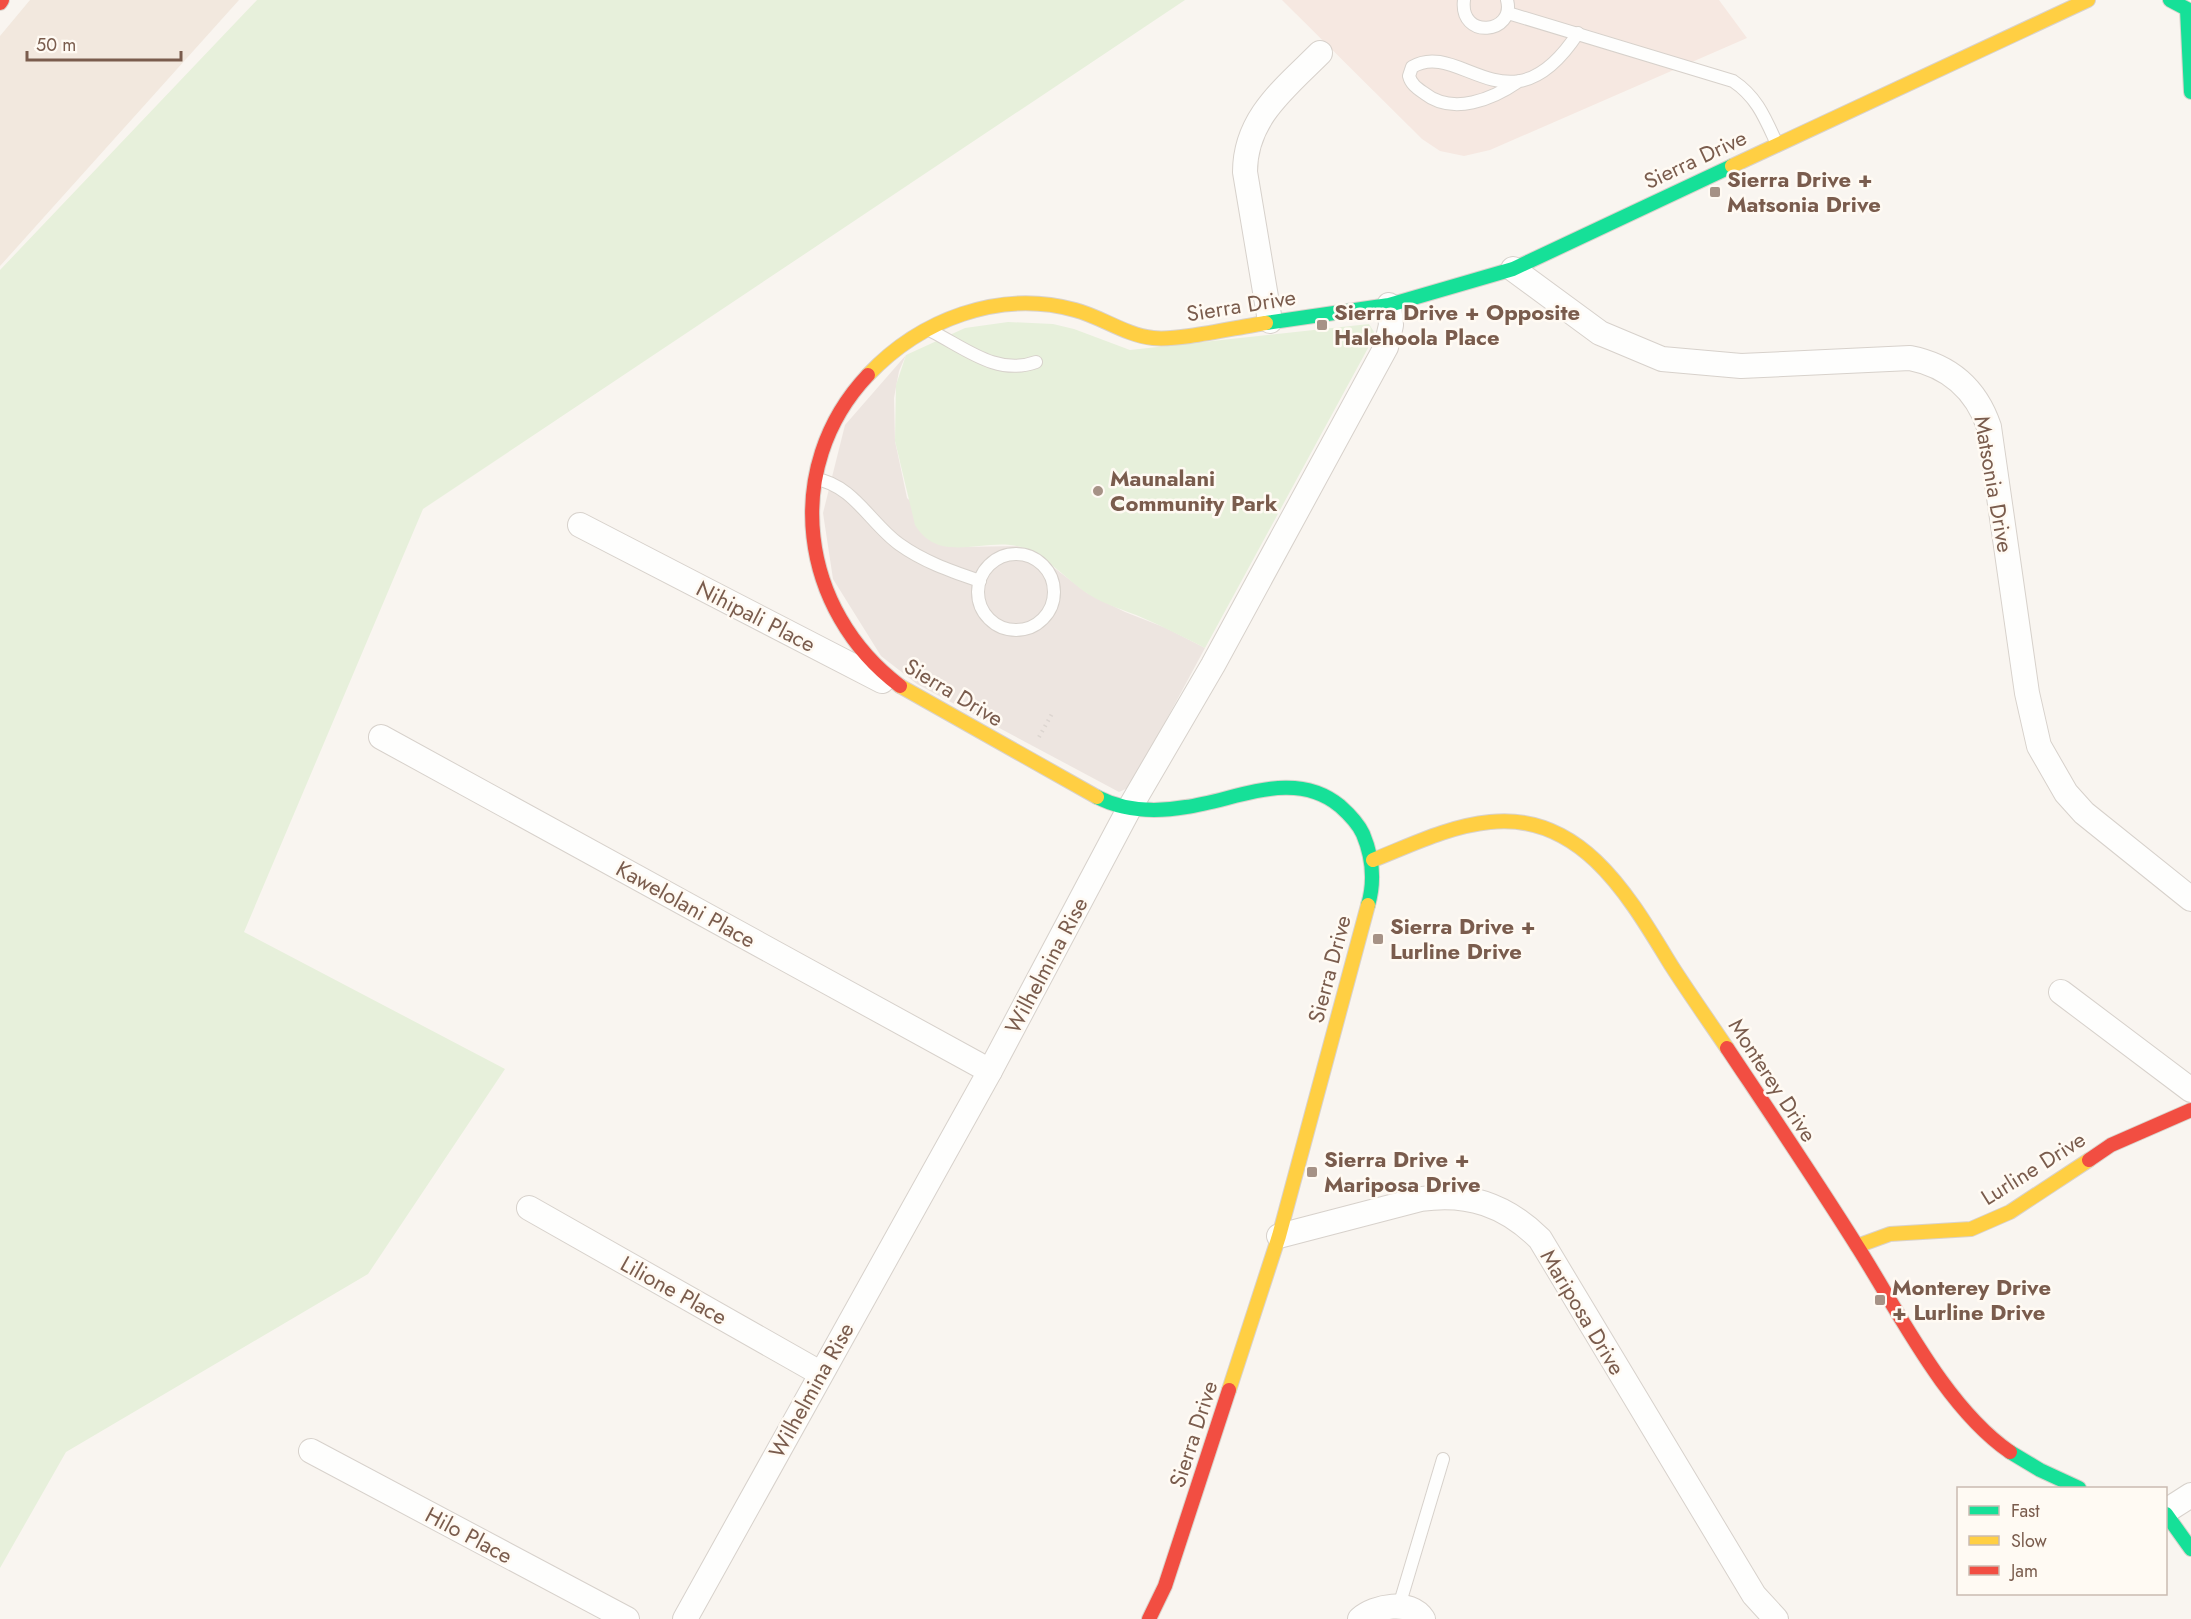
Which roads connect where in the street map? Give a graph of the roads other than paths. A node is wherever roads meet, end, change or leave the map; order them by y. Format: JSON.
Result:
{"nodes":[{"id":1,"x":1464,"y":0,"type":"edge"},
{"id":2,"x":2088,"y":0,"type":"edge"},
{"id":3,"x":1507,"y":6,"type":"edge"},
{"id":4,"x":2183,"y":7,"type":"edge"},
{"id":5,"x":1578,"y":33,"type":"junction"},
{"id":6,"x":1320,"y":53,"type":"dead end"},
{"id":7,"x":1519,"y":81,"type":"junction"},
{"id":8,"x":2191,"y":92,"type":"edge"},
{"id":9,"x":1777,"y":144,"type":"junction"},
{"id":10,"x":1513,"y":269,"type":"junction"},
{"id":11,"x":1389,"y":305,"type":"junction"},
{"id":12,"x":1270,"y":321,"type":"junction"},
{"id":13,"x":927,"y":328,"type":"junction"},
{"id":14,"x":1036,"y":362,"type":"dead end"},
{"id":15,"x":815,"y":479,"type":"junction"},
{"id":16,"x":580,"y":525,"type":"dead end"},
{"id":17,"x":980,"y":581,"type":"junction"},
{"id":18,"x":932,"y":706,"type":"junction"},
{"id":19,"x":381,"y":737,"type":"dead end"},
{"id":20,"x":1129,"y":809,"type":"junction"},
{"id":21,"x":1373,"y":860,"type":"junction"},
{"id":22,"x":2191,"y":899,"type":"edge"},
{"id":23,"x":2061,"y":992,"type":"dead end"},
{"id":24,"x":990,"y":1071,"type":"junction"},
{"id":25,"x":2191,"y":1090,"type":"edge"},
{"id":26,"x":2191,"y":1110,"type":"edge"},
{"id":27,"x":528,"y":1208,"type":"dead end"},
{"id":28,"x":1279,"y":1236,"type":"junction"},
{"id":29,"x":1857,"y":1246,"type":"junction"},
{"id":30,"x":820,"y":1372,"type":"junction"},
{"id":31,"x":311,"y":1451,"type":"dead end"},
{"id":32,"x":1443,"y":1459,"type":"dead end"},
{"id":33,"x":2076,"y":1487,"type":"edge"},
{"id":34,"x":2191,"y":1495,"type":"edge"},
{"id":35,"x":2167,"y":1512,"type":"edge"},
{"id":36,"x":2167,"y":1514,"type":"edge"},
{"id":37,"x":2191,"y":1549,"type":"edge"},
{"id":38,"x":1399,"y":1606,"type":"junction"},
{"id":39,"x":627,"y":1619,"type":"edge"},
{"id":40,"x":685,"y":1619,"type":"edge"},
{"id":41,"x":1149,"y":1619,"type":"edge"},
{"id":42,"x":1360,"y":1619,"type":"edge"},
{"id":43,"x":1423,"y":1619,"type":"edge"},
{"id":44,"x":1776,"y":1619,"type":"edge"}],
"edges":[{"from":1,"to":3,"type":"lane"},
{"from":2,"to":9,"type":"street","name":"Sierra Drive"},
{"from":3,"to":5,"type":"lane"},
{"from":4,"to":8,"type":"street"},
{"from":5,"to":7,"type":"lane"},
{"from":5,"to":9,"type":"lane"},
{"from":6,"to":12,"type":"street"},
{"from":7,"to":7,"type":"lane"},
{"from":9,"to":10,"type":"street","name":"Sierra Drive"},
{"from":10,"to":11,"type":"street","name":"Sierra Drive"},
{"from":10,"to":22,"type":"street","name":"Matsonia Drive"},
{"from":11,"to":12,"type":"street","name":"Sierra Drive"},
{"from":11,"to":20,"type":"street","name":"Wilhelmina Rise"},
{"from":12,"to":13,"type":"street","name":"Sierra Drive"},
{"from":13,"to":14,"type":"lane"},
{"from":13,"to":15,"type":"street","name":"Sierra Drive"},
{"from":15,"to":17,"type":"lane"},
{"from":15,"to":18,"type":"street","name":"Sierra Drive"},
{"from":16,"to":18,"type":"street","name":"Nihipali Place"},
{"from":17,"to":17,"type":"lane"},
{"from":18,"to":20,"type":"street","name":"Sierra Drive"},
{"from":19,"to":24,"type":"street","name":"Kawelolani Place"},
{"from":20,"to":21,"type":"street","name":"Sierra Drive"},
{"from":20,"to":24,"type":"street","name":"Wilhelmina Rise"},
{"from":21,"to":28,"type":"street","name":"Sierra Drive"},
{"from":21,"to":29,"type":"street","name":"Monterey Drive"},
{"from":23,"to":25,"type":"street"},
{"from":24,"to":30,"type":"street","name":"Wilhelmina Rise"},
{"from":26,"to":29,"type":"street","name":"Lurline Drive"},
{"from":27,"to":30,"type":"street","name":"Lilione Place"},
{"from":28,"to":41,"type":"street","name":"Sierra Drive"},
{"from":28,"to":44,"type":"street","name":"Mariposa Drive"},
{"from":29,"to":33,"type":"street","name":"Monterey Drive"},
{"from":30,"to":40,"type":"street","name":"Wilhelmina Rise"},
{"from":31,"to":39,"type":"street","name":"Hilo Place"},
{"from":32,"to":38,"type":"lane"},
{"from":34,"to":35,"type":"street"},
{"from":36,"to":37,"type":"street"},
{"from":38,"to":42,"type":"street"},
{"from":38,"to":43,"type":"street"}]}
